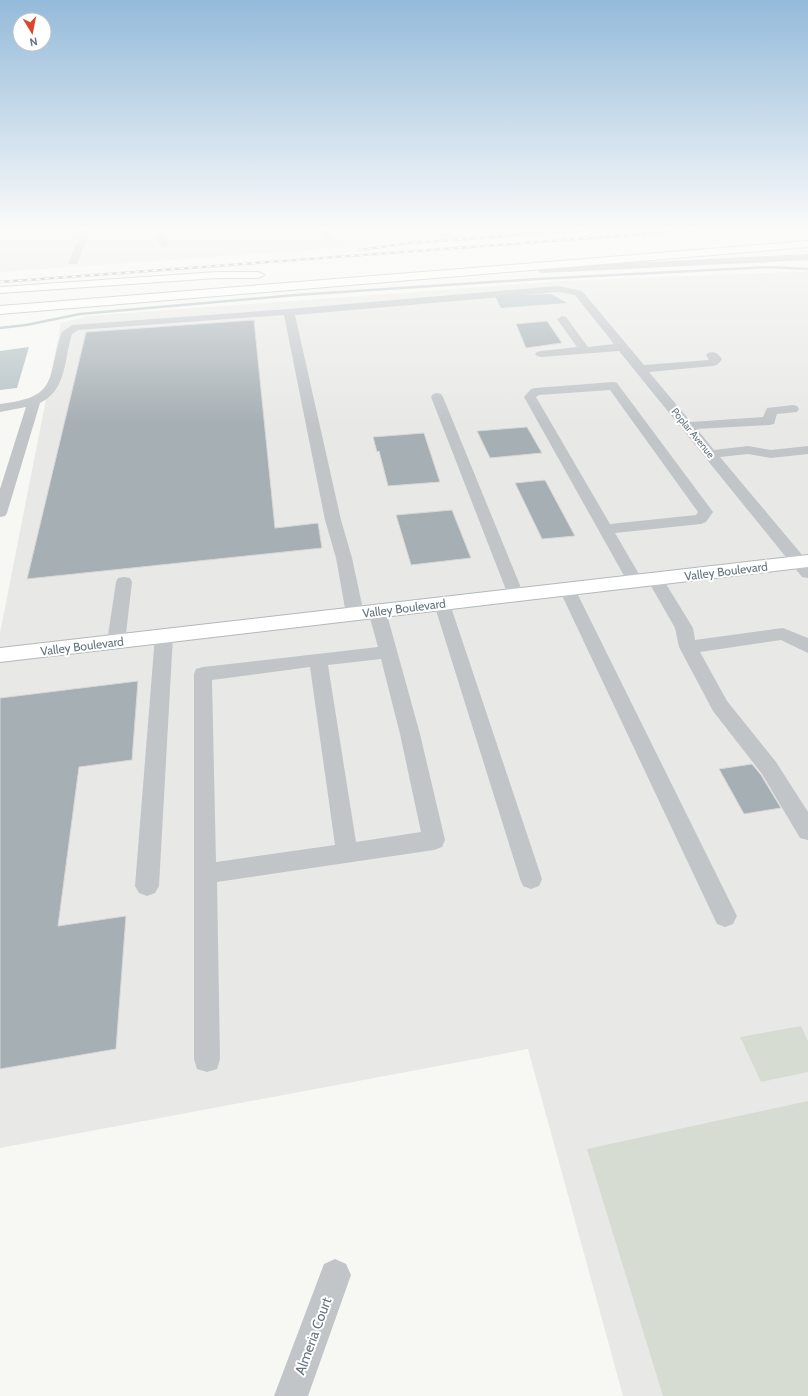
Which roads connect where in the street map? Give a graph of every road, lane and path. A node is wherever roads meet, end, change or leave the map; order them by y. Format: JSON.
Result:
{"nodes":[{"id":1,"x":35,"y":294,"type":"edge"},
{"id":2,"x":187,"y":294,"type":"edge"},
{"id":3,"x":228,"y":294,"type":"edge"},
{"id":4,"x":498,"y":294,"type":"edge"},
{"id":5,"x":579,"y":294,"type":"edge"},
{"id":6,"x":0,"y":297,"type":"edge"},
{"id":7,"x":0,"y":310,"type":"edge"},
{"id":8,"x":289,"y":312,"type":"junction"},
{"id":9,"x":562,"y":319,"type":"dead end"},
{"id":10,"x":0,"y":321,"type":"edge"},
{"id":11,"x":622,"y":347,"type":"junction"},
{"id":12,"x":585,"y":350,"type":"junction"},
{"id":13,"x":541,"y":354,"type":"dead end"},
{"id":14,"x":712,"y":355,"type":"dead end"},
{"id":15,"x":640,"y":369,"type":"junction"},
{"id":16,"x":437,"y":397,"type":"dead end"},
{"id":17,"x":34,"y":401,"type":"junction"},
{"id":18,"x":0,"y":408,"type":"edge"},
{"id":19,"x":793,"y":409,"type":"dead end"},
{"id":20,"x":687,"y":426,"type":"junction"},
{"id":21,"x":808,"y":450,"type":"edge"},
{"id":22,"x":710,"y":454,"type":"junction"},
{"id":23,"x":0,"y":513,"type":"edge"},
{"id":24,"x":606,"y":529,"type":"junction"},
{"id":25,"x":805,"y":565,"type":"edge"},
{"id":26,"x":655,"y":579,"type":"junction"},
{"id":27,"x":635,"y":581,"type":"junction"},
{"id":28,"x":124,"y":582,"type":"dead end"},
{"id":29,"x":567,"y":589,"type":"junction"},
{"id":30,"x":516,"y":595,"type":"junction"},
{"id":31,"x":442,"y":604,"type":"junction"},
{"id":32,"x":377,"y":611,"type":"junction"},
{"id":33,"x":355,"y":614,"type":"junction"},
{"id":34,"x":164,"y":636,"type":"junction"},
{"id":35,"x":116,"y":642,"type":"junction"},
{"id":36,"x":688,"y":647,"type":"junction"},
{"id":37,"x":808,"y":647,"type":"edge"},
{"id":38,"x":388,"y":652,"type":"junction"},
{"id":39,"x":0,"y":655,"type":"edge"},
{"id":40,"x":318,"y":660,"type":"junction"},
{"id":41,"x":807,"y":828,"type":"edge"},
{"id":42,"x":347,"y":854,"type":"junction"},
{"id":43,"x":205,"y":874,"type":"junction"},
{"id":44,"x":531,"y":879,"type":"dead end"},
{"id":45,"x":147,"y":886,"type":"dead end"},
{"id":46,"x":725,"y":916,"type":"dead end"},
{"id":47,"x":207,"y":1059,"type":"dead end"},
{"id":48,"x":335,"y":1275,"type":"dead end"},
{"id":49,"x":291,"y":1396,"type":"edge"}],
"edges":[{"from":1,"to":6,"type":"main road"},
{"from":2,"to":7,"type":"main road"},
{"from":3,"to":10,"type":"main road"},
{"from":4,"to":8,"type":"street","name":"Poplar Avenue"},
{"from":5,"to":11,"type":"street","name":"Poplar Avenue"},
{"from":8,"to":17,"type":"street"},
{"from":8,"to":33,"type":"street"},
{"from":9,"to":12,"type":"street"},
{"from":11,"to":12,"type":"street"},
{"from":11,"to":15,"type":"street","name":"Poplar Avenue"},
{"from":12,"to":13,"type":"street"},
{"from":14,"to":15,"type":"street"},
{"from":15,"to":20,"type":"street","name":"Poplar Avenue"},
{"from":16,"to":30,"type":"street"},
{"from":17,"to":18,"type":"street"},
{"from":17,"to":23,"type":"street"},
{"from":19,"to":20,"type":"street"},
{"from":20,"to":22,"type":"street","name":"Poplar Avenue"},
{"from":21,"to":22,"type":"street"},
{"from":22,"to":25,"type":"street","name":"Poplar Avenue"},
{"from":24,"to":24,"type":"street"},
{"from":24,"to":27,"type":"street"},
{"from":25,"to":26,"type":"main road","name":"Valley Boulevard"},
{"from":26,"to":27,"type":"main road","name":"Valley Boulevard"},
{"from":26,"to":36,"type":"street"},
{"from":27,"to":29,"type":"main road","name":"Valley Boulevard"},
{"from":28,"to":35,"type":"street"},
{"from":29,"to":30,"type":"main road","name":"Valley Boulevard"},
{"from":29,"to":46,"type":"street"},
{"from":30,"to":31,"type":"main road","name":"Valley Boulevard"},
{"from":31,"to":32,"type":"main road","name":"Valley Boulevard"},
{"from":31,"to":44,"type":"street"},
{"from":32,"to":33,"type":"main road","name":"Valley Boulevard"},
{"from":32,"to":38,"type":"street"},
{"from":33,"to":34,"type":"main road","name":"Valley Boulevard"},
{"from":34,"to":35,"type":"main road","name":"Valley Boulevard"},
{"from":34,"to":45,"type":"street"},
{"from":35,"to":39,"type":"main road","name":"Valley Boulevard"},
{"from":36,"to":37,"type":"street"},
{"from":36,"to":41,"type":"street"},
{"from":38,"to":40,"type":"street"},
{"from":38,"to":42,"type":"street"},
{"from":40,"to":42,"type":"street"},
{"from":40,"to":43,"type":"street"},
{"from":42,"to":43,"type":"street"},
{"from":43,"to":47,"type":"street"},
{"from":48,"to":49,"type":"street","name":"Almeria Court"}]}
